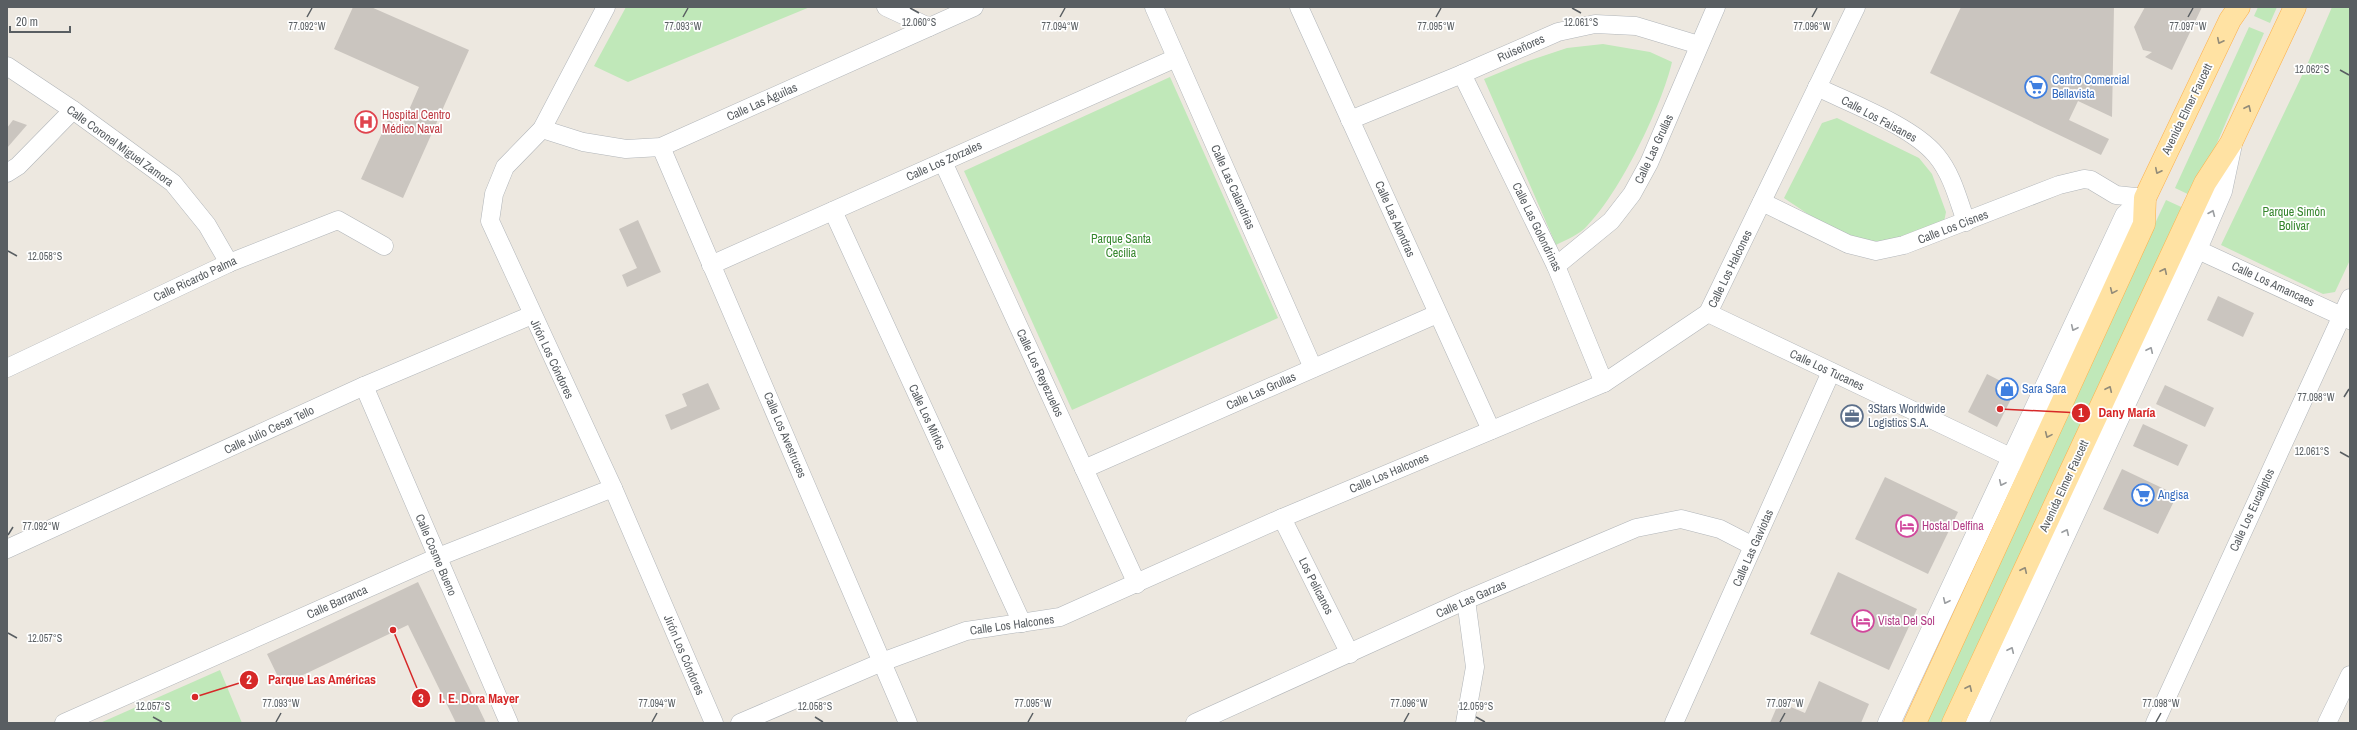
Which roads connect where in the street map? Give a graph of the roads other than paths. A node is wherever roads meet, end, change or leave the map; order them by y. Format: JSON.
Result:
{"nodes":[{"id":1,"x":606,"y":7,"type":"edge"},
{"id":2,"x":886,"y":7,"type":"edge"},
{"id":3,"x":974,"y":7,"type":"edge"},
{"id":4,"x":1154,"y":7,"type":"edge"},
{"id":5,"x":1299,"y":7,"type":"edge"},
{"id":6,"x":1716,"y":7,"type":"edge"},
{"id":7,"x":1856,"y":7,"type":"edge"},
{"id":8,"x":2295,"y":7,"type":"edge"},
{"id":9,"x":2234,"y":11,"type":"edge"},
{"id":10,"x":929,"y":27,"type":"junction"},
{"id":11,"x":1699,"y":45,"type":"junction"},
{"id":12,"x":1176,"y":58,"type":"junction"},
{"id":13,"x":7,"y":66,"type":"edge"},
{"id":14,"x":1462,"y":74,"type":"junction"},
{"id":15,"x":1817,"y":87,"type":"junction"},
{"id":16,"x":73,"y":110,"type":"junction"},
{"id":17,"x":1350,"y":120,"type":"junction"},
{"id":18,"x":542,"y":129,"type":"junction"},
{"id":19,"x":2231,"y":143,"type":"junction"},
{"id":20,"x":661,"y":147,"type":"junction"},
{"id":21,"x":943,"y":162,"type":"junction"},
{"id":22,"x":7,"y":173,"type":"edge"},
{"id":23,"x":2145,"y":198,"type":"junction"},
{"id":24,"x":1762,"y":202,"type":"junction"},
{"id":25,"x":833,"y":211,"type":"junction"},
{"id":26,"x":1966,"y":222,"type":"junction"},
{"id":27,"x":384,"y":246,"type":"dead end"},
{"id":28,"x":2196,"y":248,"type":"junction"},
{"id":29,"x":229,"y":263,"type":"junction"},
{"id":30,"x":711,"y":265,"type":"junction"},
{"id":31,"x":1556,"y":266,"type":"junction"},
{"id":32,"x":2350,"y":298,"type":"edge"},
{"id":33,"x":1708,"y":313,"type":"junction"},
{"id":34,"x":1438,"y":314,"type":"junction"},
{"id":35,"x":532,"y":315,"type":"junction"},
{"id":36,"x":2346,"y":319,"type":"edge"},
{"id":37,"x":7,"y":368,"type":"edge"},
{"id":38,"x":1313,"y":368,"type":"junction"},
{"id":39,"x":1831,"y":372,"type":"junction"},
{"id":40,"x":1604,"y":383,"type":"junction"},
{"id":41,"x":364,"y":386,"type":"junction"},
{"id":42,"x":1490,"y":430,"type":"junction"},
{"id":43,"x":2013,"y":459,"type":"junction"},
{"id":44,"x":2033,"y":468,"type":"junction"},
{"id":45,"x":1084,"y":469,"type":"junction"},
{"id":46,"x":613,"y":488,"type":"junction"},
{"id":47,"x":1282,"y":518,"type":"junction"},
{"id":48,"x":1753,"y":546,"type":"junction"},
{"id":49,"x":7,"y":549,"type":"edge"},
{"id":50,"x":438,"y":557,"type":"junction"},
{"id":51,"x":1137,"y":584,"type":"junction"},
{"id":52,"x":1466,"y":600,"type":"junction"},
{"id":53,"x":1022,"y":623,"type":"junction"},
{"id":54,"x":1350,"y":654,"type":"junction"},
{"id":55,"x":882,"y":662,"type":"junction"},
{"id":56,"x":2350,"y":675,"type":"edge"},
{"id":57,"x":64,"y":723,"type":"edge"},
{"id":58,"x":509,"y":723,"type":"edge"},
{"id":59,"x":714,"y":723,"type":"edge"},
{"id":60,"x":740,"y":723,"type":"edge"},
{"id":61,"x":908,"y":723,"type":"edge"},
{"id":62,"x":1195,"y":723,"type":"edge"},
{"id":63,"x":1465,"y":723,"type":"edge"},
{"id":64,"x":1674,"y":723,"type":"edge"},
{"id":65,"x":1889,"y":723,"type":"edge"},
{"id":66,"x":1915,"y":723,"type":"edge"},
{"id":67,"x":1953,"y":723,"type":"edge"},
{"id":68,"x":1977,"y":723,"type":"edge"},
{"id":69,"x":2154,"y":723,"type":"edge"},
{"id":70,"x":2327,"y":723,"type":"edge"}],
"edges":[{"from":1,"to":18,"type":"street","name":"Jirón Los Cóndores"},
{"from":2,"to":10,"type":"street"},
{"from":3,"to":10,"type":"street","name":"Calle Las Águilas"},
{"from":4,"to":12,"type":"street","name":"Calle Las Calandrias"},
{"from":5,"to":17,"type":"street","name":"Calle Las Alondras"},
{"from":6,"to":11,"type":"street","name":"Calle Las Grullas"},
{"from":7,"to":15,"type":"street","name":"Calle Los Halcones"},
{"from":19,"to":8,"type":"main road","name":"Avenida Elmer Faucett","one_way":true},
{"from":9,"to":23,"type":"main road","name":"Avenida Elmer Faucett","one_way":true},
{"from":10,"to":20,"type":"street","name":"Calle Las Águilas"},
{"from":11,"to":14,"type":"street","name":"Ruiseñores"},
{"from":11,"to":31,"type":"street","name":"Calle Las Grullas"},
{"from":12,"to":21,"type":"street","name":"Calle Los Zorzales"},
{"from":12,"to":38,"type":"street","name":"Calle Las Calandrias"},
{"from":13,"to":16,"type":"street","name":"Calle Coronel Miguel Zamora"},
{"from":14,"to":17,"type":"street","name":"Ruiseñores"},
{"from":14,"to":31,"type":"street","name":"Calle Las Golondrinas"},
{"from":15,"to":24,"type":"street","name":"Calle Los Halcones"},
{"from":15,"to":26,"type":"street","name":"Calle Los Faisanes"},
{"from":16,"to":22,"type":"street"},
{"from":16,"to":29,"type":"street","name":"Calle Coronel Miguel Zamora"},
{"from":17,"to":34,"type":"street","name":"Calle Las Alondras"},
{"from":18,"to":20,"type":"street","name":"Calle Las Águilas"},
{"from":18,"to":35,"type":"street","name":"Jirón Los Cóndores"},
{"from":28,"to":19,"type":"main road","name":"Avenida Elmer Faucett","one_way":true},
{"from":67,"to":19,"type":"main road","name":"Avenida Elmer Faucett","one_way":true},
{"from":20,"to":30,"type":"street","name":"Calle Los Avestruces"},
{"from":21,"to":25,"type":"street","name":"Calle Los Zorzales"},
{"from":21,"to":45,"type":"street","name":"Calle Los Reyezuelos"},
{"from":23,"to":26,"type":"street","name":"Calle Los Cisnes"},
{"from":23,"to":43,"type":"main road","name":"Avenida Elmer Faucett","one_way":true},
{"from":23,"to":44,"type":"main road","name":"Avenida Elmer Faucett","one_way":true},
{"from":24,"to":26,"type":"street","name":"Calle Los Cisnes"},
{"from":24,"to":33,"type":"street","name":"Calle Los Halcones"},
{"from":25,"to":30,"type":"street","name":"Calle Los Zorzales"},
{"from":25,"to":53,"type":"street","name":"Calle Los Mirlos"},
{"from":27,"to":29,"type":"street","name":"Calle Ricardo Palma"},
{"from":28,"to":36,"type":"street","name":"Calle Los Amancaes"},
{"from":68,"to":28,"type":"main road","name":"Avenida Elmer Faucett","one_way":true},
{"from":29,"to":37,"type":"street","name":"Calle Ricardo Palma"},
{"from":30,"to":55,"type":"street","name":"Calle Los Avestruces"},
{"from":31,"to":40,"type":"street","name":"Calle Las Golondrinas"},
{"from":32,"to":36,"type":"street","name":"Calle Los Eucaliptos"},
{"from":33,"to":39,"type":"street","name":"Calle Los Tucanes"},
{"from":33,"to":40,"type":"street","name":"Calle Los Halcones"},
{"from":34,"to":38,"type":"street","name":"Calle Las Grullas"},
{"from":34,"to":42,"type":"street","name":"Calle Las Alondras"},
{"from":35,"to":41,"type":"street","name":"Calle Julio Cesar Tello"},
{"from":35,"to":46,"type":"street","name":"Jirón Los Cóndores"},
{"from":36,"to":69,"type":"street","name":"Calle Los Eucaliptos"},
{"from":38,"to":45,"type":"street","name":"Calle Las Grullas"},
{"from":39,"to":43,"type":"street","name":"Calle Los Tucanes"},
{"from":39,"to":48,"type":"street","name":"Calle Las Gaviotas"},
{"from":40,"to":42,"type":"street","name":"Calle Los Halcones"},
{"from":41,"to":49,"type":"street","name":"Calle Julio Cesar Tello"},
{"from":41,"to":50,"type":"street","name":"Calle Cosme Bueno"},
{"from":42,"to":47,"type":"street","name":"Calle Los Halcones"},
{"from":43,"to":44,"type":"street","name":"Calle Los Tucanes"},
{"from":43,"to":65,"type":"main road","name":"Avenida Elmer Faucett","one_way":true},
{"from":44,"to":66,"type":"main road","name":"Avenida Elmer Faucett"},
{"from":45,"to":51,"type":"street","name":"Calle Los Reyezuelos"},
{"from":46,"to":50,"type":"street","name":"Calle Barranca"},
{"from":46,"to":59,"type":"street","name":"Jirón Los Cóndores"},
{"from":47,"to":51,"type":"street","name":"Calle Los Halcones"},
{"from":47,"to":54,"type":"street","name":"Los Pelicanos"},
{"from":48,"to":52,"type":"street","name":"Calle Las Garzas"},
{"from":48,"to":64,"type":"street","name":"Calle Las Gaviotas"},
{"from":50,"to":57,"type":"street","name":"Calle Barranca"},
{"from":50,"to":58,"type":"street","name":"Calle Cosme Bueno"},
{"from":51,"to":53,"type":"street","name":"Calle Los Halcones"},
{"from":52,"to":54,"type":"street","name":"Calle Las Garzas"},
{"from":52,"to":63,"type":"street"},
{"from":53,"to":55,"type":"street","name":"Calle Los Halcones"},
{"from":54,"to":62,"type":"street","name":"Calle Las Garzas"},
{"from":55,"to":60,"type":"street","name":"Calle Los Halcones"},
{"from":55,"to":61,"type":"street","name":"Calle Los Avestruces"},
{"from":56,"to":70,"type":"street"}]}
